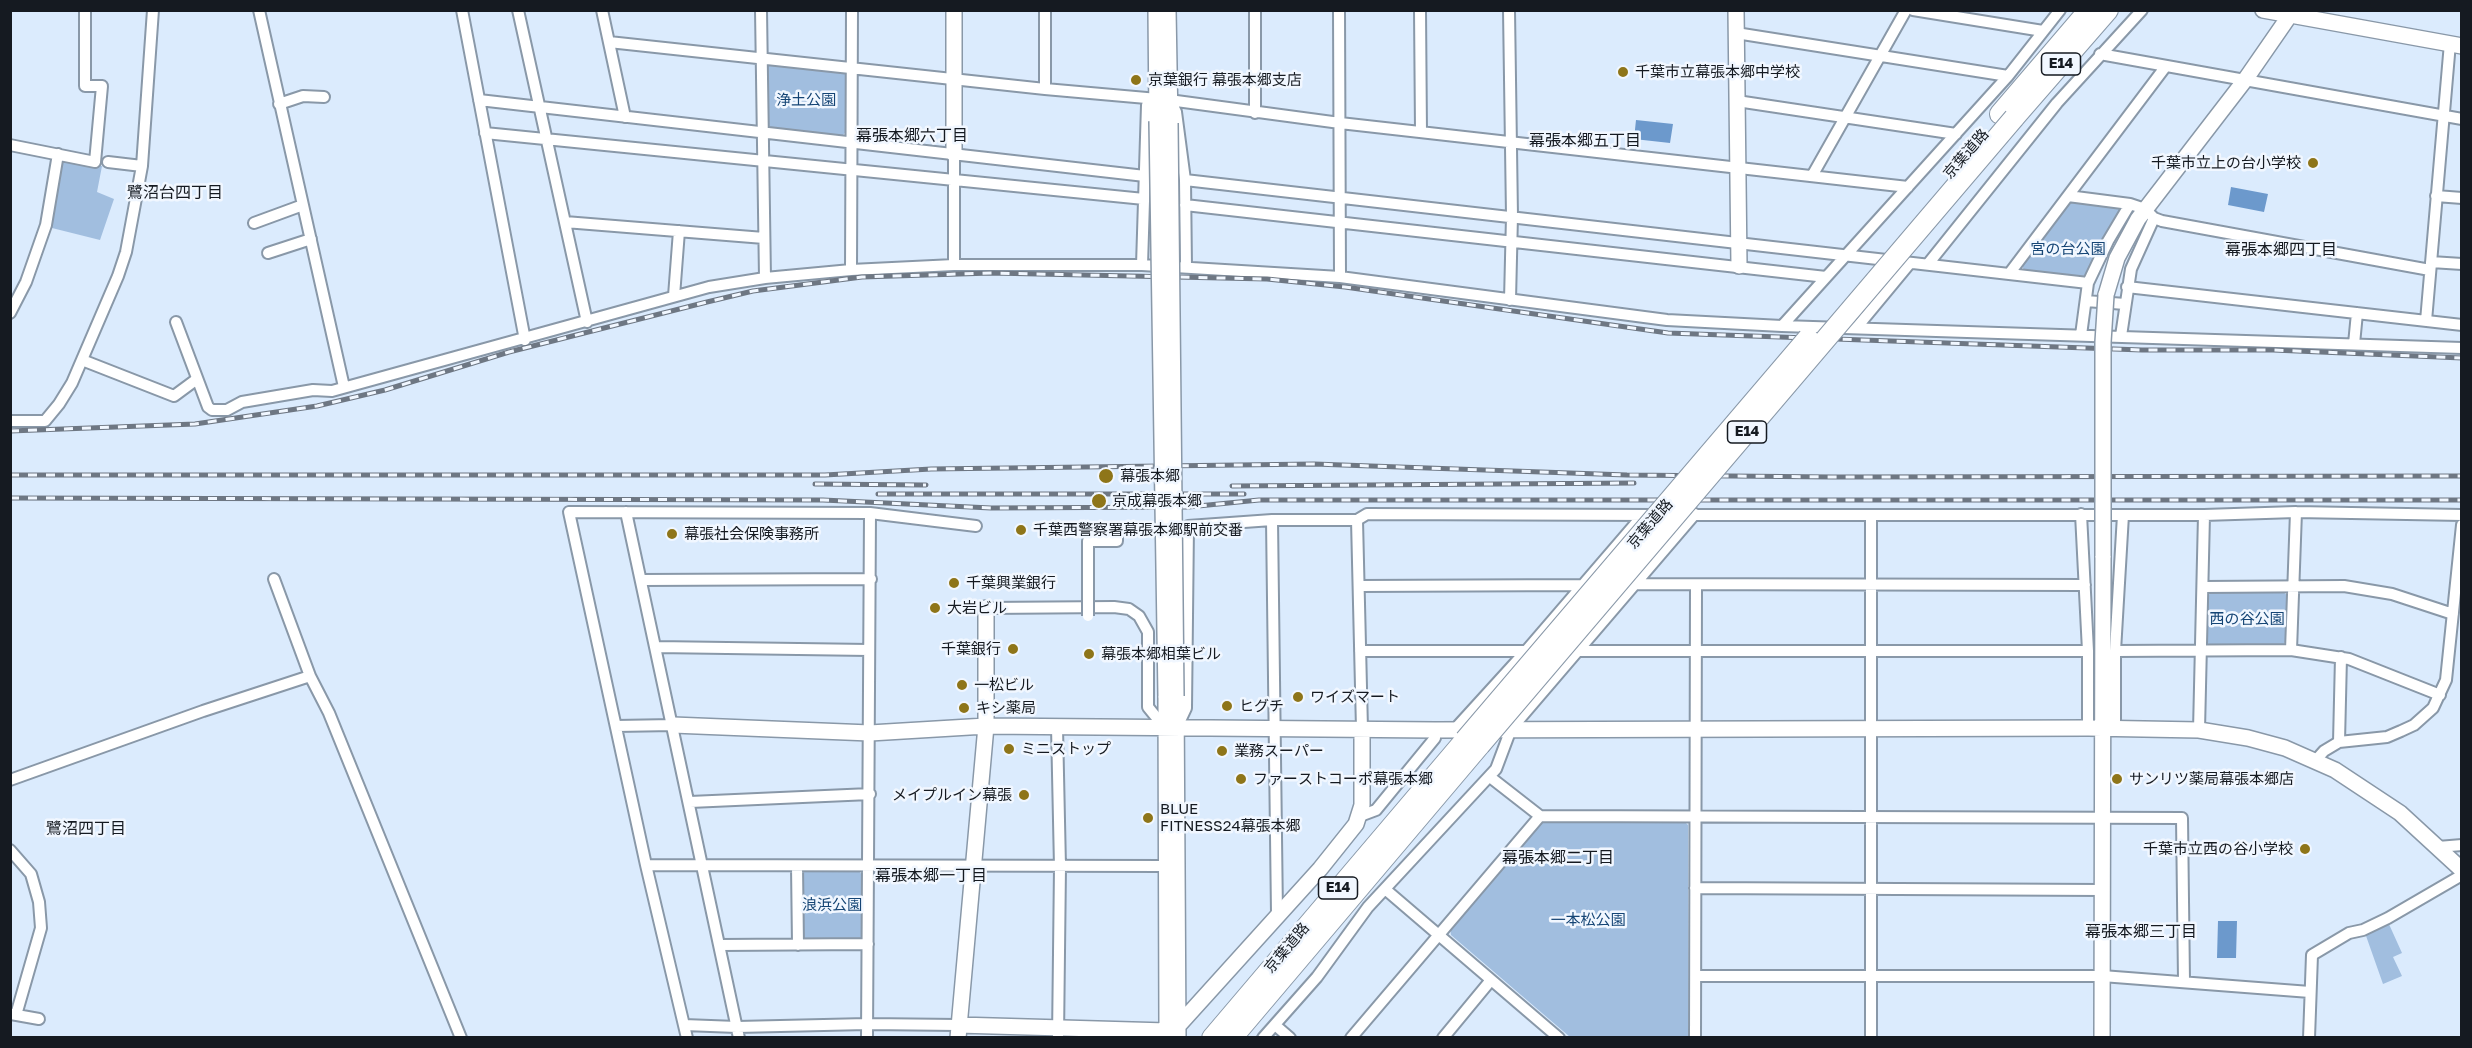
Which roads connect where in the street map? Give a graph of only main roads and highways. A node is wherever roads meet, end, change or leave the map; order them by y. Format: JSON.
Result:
{"nodes":[{"id":1,"x":2089,"y":10,"type":"edge"},
{"id":2,"x":2108,"y":10,"type":"edge"},
{"id":3,"x":2007,"y":116,"type":"junction"},
{"id":4,"x":1467,"y":738,"type":"junction"},
{"id":5,"x":1212,"y":1038,"type":"edge"},
{"id":6,"x":1232,"y":1038,"type":"edge"}],
"edges":[{"from":1,"to":3,"type":"highway","name":"京葉道路","number":"E14"},
{"from":2,"to":3,"type":"highway","name":"京葉道路","number":"E14"},
{"from":3,"to":4,"type":"highway","name":"京葉道路","number":"E14","bridge":true},
{"from":4,"to":5,"type":"highway","name":"京葉道路","number":"E14"},
{"from":4,"to":6,"type":"highway","name":"京葉道路","number":"E14"}]}
